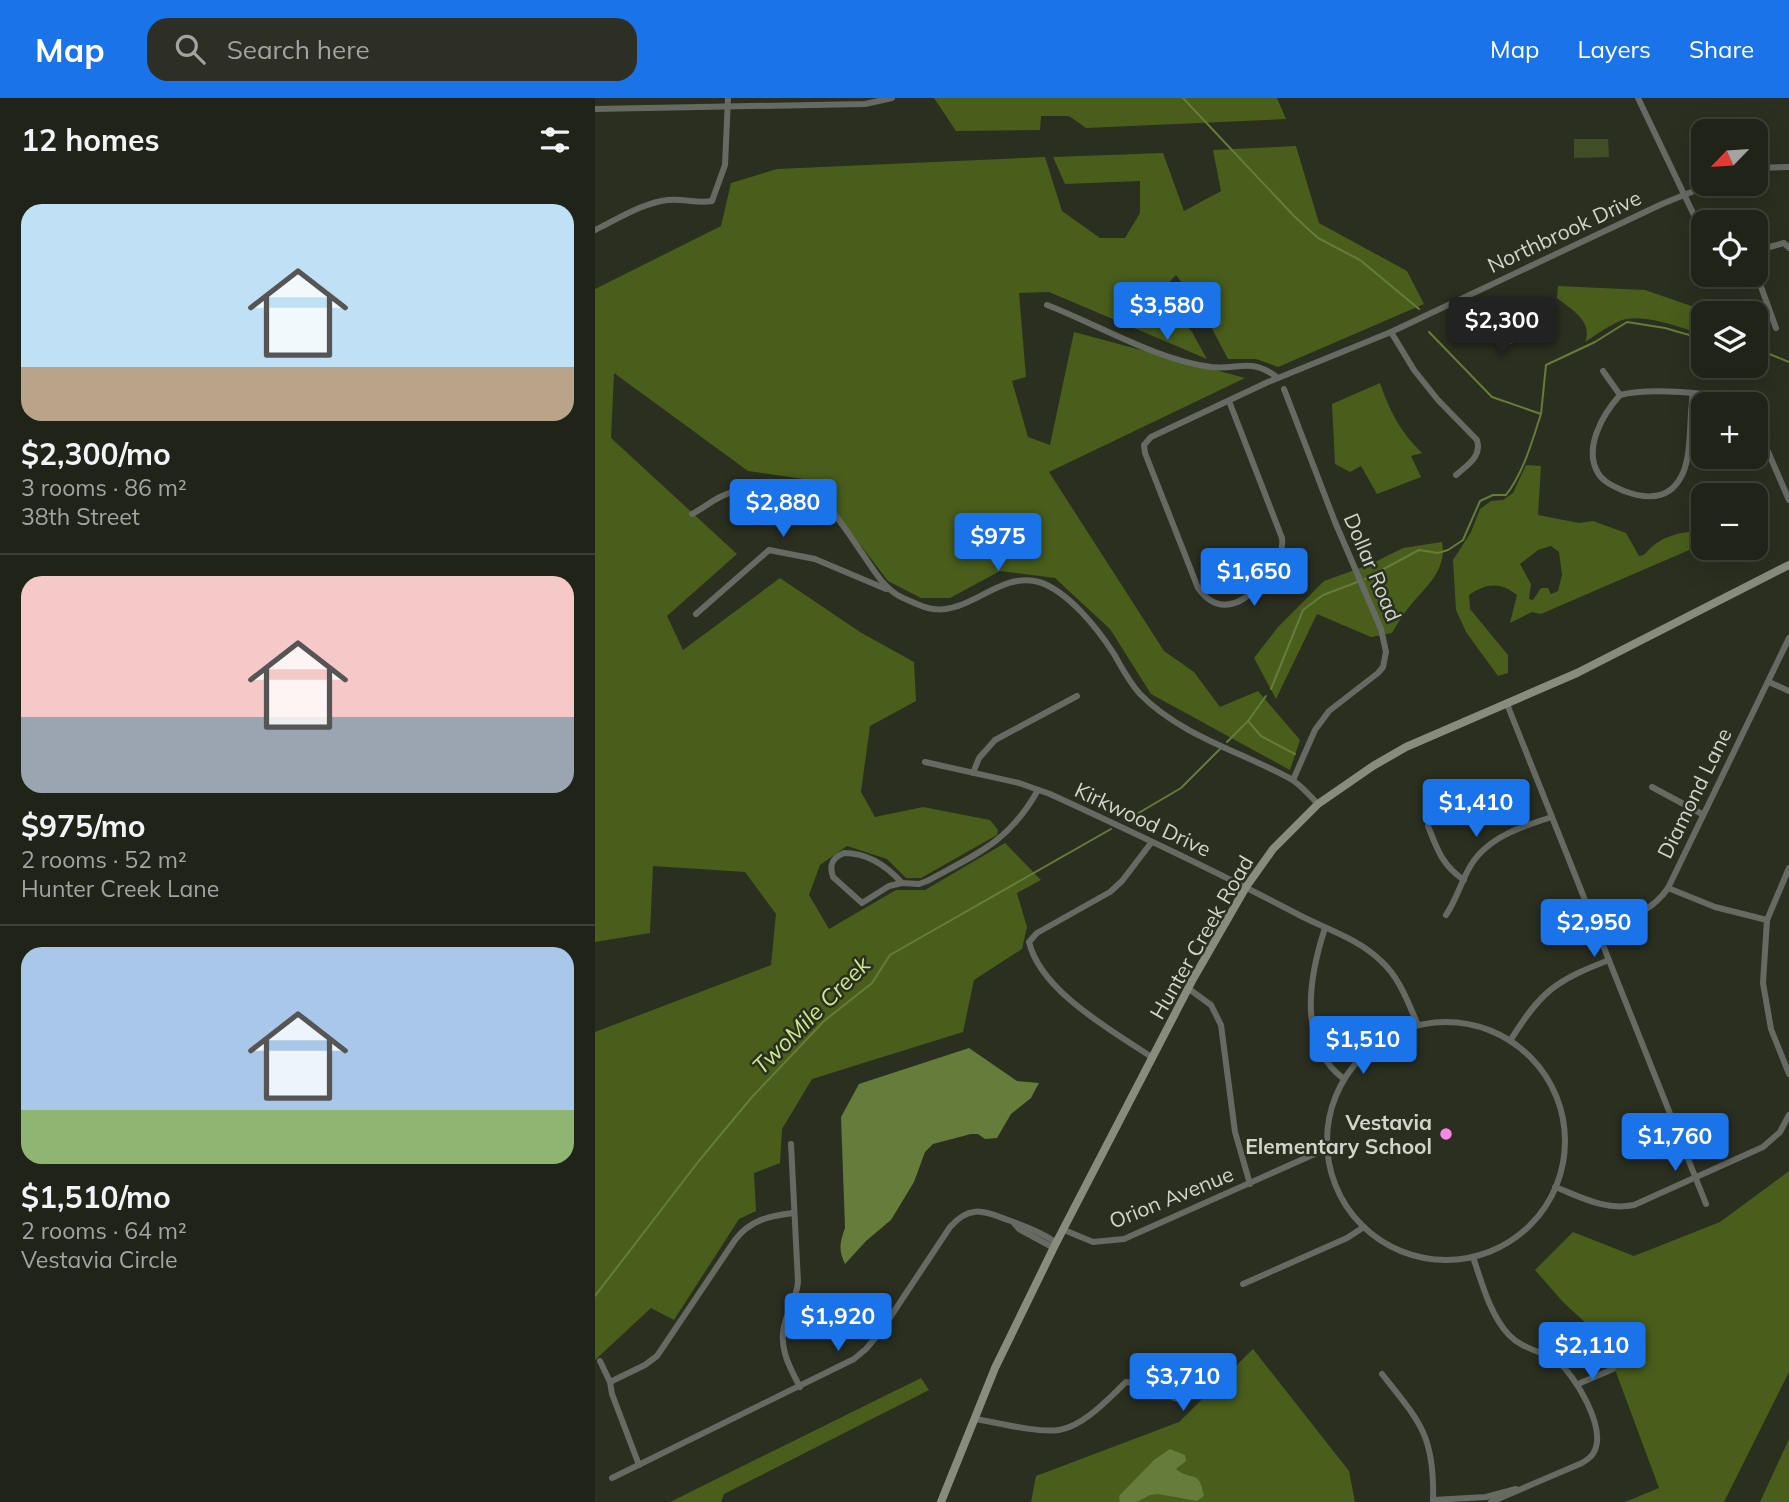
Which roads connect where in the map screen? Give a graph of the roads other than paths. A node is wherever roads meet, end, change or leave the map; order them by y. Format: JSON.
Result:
{"nodes":[{"id":1,"x":728,"y":98,"type":"edge"},
{"id":2,"x":892,"y":98,"type":"edge"},
{"id":3,"x":1638,"y":98,"type":"edge"},
{"id":4,"x":728,"y":106,"type":"junction"},
{"id":5,"x":595,"y":108,"type":"edge"},
{"id":6,"x":1789,"y":167,"type":"edge"},
{"id":7,"x":1768,"y":168,"type":"edge"},
{"id":8,"x":1691,"y":192,"type":"edge"},
{"id":9,"x":1684,"y":195,"type":"junction"},
{"id":10,"x":1691,"y":210,"type":"edge"},
{"id":11,"x":595,"y":230,"type":"edge"},
{"id":12,"x":1768,"y":247,"type":"edge"},
{"id":13,"x":1789,"y":248,"type":"edge"},
{"id":14,"x":1761,"y":287,"type":"edge"},
{"id":15,"x":1461,"y":300,"type":"junction"},
{"id":16,"x":1047,"y":305,"type":"dead end"},
{"id":17,"x":1551,"y":309,"type":"dead end"},
{"id":18,"x":1776,"y":328,"type":"dead end"},
{"id":19,"x":1391,"y":332,"type":"junction"},
{"id":20,"x":1603,"y":371,"type":"dead end"},
{"id":21,"x":1278,"y":377,"type":"junction"},
{"id":22,"x":1284,"y":389,"type":"dead end"},
{"id":23,"x":1691,"y":393,"type":"edge"},
{"id":24,"x":1620,"y":395,"type":"junction"},
{"id":25,"x":1229,"y":401,"type":"junction"},
{"id":26,"x":1691,"y":412,"type":"edge"},
{"id":27,"x":1768,"y":452,"type":"edge"},
{"id":28,"x":1456,"y":475,"type":"dead end"},
{"id":29,"x":1789,"y":500,"type":"edge"},
{"id":30,"x":692,"y":514,"type":"dead end"},
{"id":31,"x":1789,"y":566,"type":"edge"},
{"id":32,"x":891,"y":591,"type":"junction"},
{"id":33,"x":696,"y":614,"type":"dead end"},
{"id":34,"x":1789,"y":638,"type":"edge"},
{"id":35,"x":1769,"y":682,"type":"junction"},
{"id":36,"x":1789,"y":691,"type":"edge"},
{"id":37,"x":1077,"y":696,"type":"dead end"},
{"id":38,"x":1507,"y":704,"type":"junction"},
{"id":39,"x":925,"y":762,"type":"dead end"},
{"id":40,"x":973,"y":773,"type":"junction"},
{"id":41,"x":1293,"y":780,"type":"junction"},
{"id":42,"x":1652,"y":787,"type":"dead end"},
{"id":43,"x":1038,"y":790,"type":"junction"},
{"id":44,"x":1318,"y":804,"type":"junction"},
{"id":45,"x":1702,"y":814,"type":"junction"},
{"id":46,"x":1552,"y":817,"type":"junction"},
{"id":47,"x":1428,"y":825,"type":"dead end"},
{"id":48,"x":1151,"y":843,"type":"junction"},
{"id":49,"x":1789,"y":868,"type":"edge"},
{"id":50,"x":1464,"y":880,"type":"junction"},
{"id":51,"x":902,"y":883,"type":"junction"},
{"id":52,"x":1246,"y":887,"type":"junction"},
{"id":53,"x":1668,"y":888,"type":"junction"},
{"id":54,"x":1446,"y":915,"type":"dead end"},
{"id":55,"x":1767,"y":920,"type":"junction"},
{"id":56,"x":1325,"y":928,"type":"junction"},
{"id":57,"x":1598,"y":931,"type":"junction"},
{"id":58,"x":1609,"y":960,"type":"junction"},
{"id":59,"x":1189,"y":989,"type":"junction"},
{"id":60,"x":1418,"y":1025,"type":"junction"},
{"id":61,"x":1510,"y":1041,"type":"junction"},
{"id":62,"x":1153,"y":1058,"type":"junction"},
{"id":63,"x":1789,"y":1074,"type":"edge"},
{"id":64,"x":1344,"y":1080,"type":"junction"},
{"id":65,"x":1789,"y":1115,"type":"edge"},
{"id":66,"x":791,"y":1144,"type":"dead end"},
{"id":67,"x":1328,"y":1148,"type":"junction"},
{"id":68,"x":1695,"y":1179,"type":"junction"},
{"id":69,"x":1250,"y":1184,"type":"junction"},
{"id":70,"x":1555,"y":1187,"type":"junction"},
{"id":71,"x":1706,"y":1204,"type":"dead end"},
{"id":72,"x":793,"y":1213,"type":"junction"},
{"id":73,"x":1364,"y":1227,"type":"junction"},
{"id":74,"x":1064,"y":1230,"type":"junction"},
{"id":75,"x":1055,"y":1245,"type":"junction"},
{"id":76,"x":1472,"y":1257,"type":"junction"},
{"id":77,"x":1243,"y":1284,"type":"dead end"},
{"id":78,"x":600,"y":1361,"type":"dead end"},
{"id":79,"x":1613,"y":1369,"type":"dead end"},
{"id":80,"x":1382,"y":1374,"type":"dead end"},
{"id":81,"x":610,"y":1382,"type":"junction"},
{"id":82,"x":1578,"y":1384,"type":"junction"},
{"id":83,"x":800,"y":1387,"type":"junction"},
{"id":84,"x":1167,"y":1391,"type":"dead end"},
{"id":85,"x":976,"y":1419,"type":"junction"},
{"id":86,"x":639,"y":1465,"type":"junction"},
{"id":87,"x":612,"y":1478,"type":"dead end"},
{"id":88,"x":1488,"y":1500,"type":"edge"},
{"id":89,"x":1435,"y":1501,"type":"edge"},
{"id":90,"x":941,"y":1502,"type":"edge"}],
"edges":[{"from":1,"to":4,"type":"street"},
{"from":2,"to":4,"type":"street"},
{"from":3,"to":9,"type":"street"},
{"from":4,"to":5,"type":"street"},
{"from":4,"to":11,"type":"street"},
{"from":6,"to":7,"type":"street"},
{"from":8,"to":9,"type":"street","name":"Northbrook Drive"},
{"from":9,"to":10,"type":"street"},
{"from":9,"to":15,"type":"street","name":"Northbrook Drive"},
{"from":12,"to":13,"type":"street"},
{"from":14,"to":18,"type":"street"},
{"from":15,"to":17,"type":"street"},
{"from":15,"to":19,"type":"street","name":"Northbrook Drive"},
{"from":16,"to":21,"type":"street"},
{"from":19,"to":21,"type":"street","name":"Northbrook Drive"},
{"from":19,"to":28,"type":"street"},
{"from":20,"to":24,"type":"street"},
{"from":21,"to":25,"type":"street","name":"Northbrook Drive"},
{"from":22,"to":41,"type":"street","name":"Dollar Road"},
{"from":23,"to":24,"type":"street"},
{"from":24,"to":26,"type":"street"},
{"from":25,"to":25,"type":"street","name":"Northbrook Drive"},
{"from":27,"to":29,"type":"street"},
{"from":30,"to":32,"type":"street"},
{"from":31,"to":38,"type":"main road","name":"Hunter Creek Road"},
{"from":32,"to":33,"type":"street"},
{"from":32,"to":41,"type":"street"},
{"from":34,"to":35,"type":"street","name":"Diamond Lane"},
{"from":35,"to":36,"type":"street"},
{"from":35,"to":45,"type":"street","name":"Diamond Lane"},
{"from":37,"to":40,"type":"street"},
{"from":38,"to":44,"type":"main road","name":"Hunter Creek Road"},
{"from":38,"to":46,"type":"street"},
{"from":39,"to":40,"type":"street","name":"Kirkwood Drive"},
{"from":40,"to":43,"type":"street","name":"Kirkwood Drive"},
{"from":41,"to":44,"type":"street"},
{"from":42,"to":45,"type":"street"},
{"from":43,"to":48,"type":"street","name":"Kirkwood Drive"},
{"from":43,"to":51,"type":"street"},
{"from":44,"to":52,"type":"main road","name":"Hunter Creek Road"},
{"from":45,"to":53,"type":"street","name":"Diamond Lane"},
{"from":46,"to":50,"type":"street"},
{"from":46,"to":57,"type":"street"},
{"from":47,"to":50,"type":"street"},
{"from":48,"to":52,"type":"street","name":"Kirkwood Drive"},
{"from":48,"to":62,"type":"street"},
{"from":49,"to":55,"type":"street"},
{"from":50,"to":54,"type":"street"},
{"from":51,"to":51,"type":"street"},
{"from":52,"to":56,"type":"street","name":"Kirkwood Drive"},
{"from":52,"to":59,"type":"main road","name":"Hunter Creek Road"},
{"from":53,"to":55,"type":"street"},
{"from":53,"to":57,"type":"street","name":"Diamond Lane"},
{"from":55,"to":63,"type":"street"},
{"from":56,"to":60,"type":"street","name":"Kirkwood Drive"},
{"from":56,"to":64,"type":"street"},
{"from":57,"to":58,"type":"street"},
{"from":58,"to":61,"type":"street"},
{"from":58,"to":68,"type":"street"},
{"from":59,"to":62,"type":"main road","name":"Hunter Creek Road"},
{"from":59,"to":69,"type":"street"},
{"from":60,"to":61,"type":"street"},
{"from":60,"to":64,"type":"street"},
{"from":61,"to":70,"type":"street"},
{"from":62,"to":74,"type":"main road","name":"Hunter Creek Road"},
{"from":64,"to":67,"type":"street"},
{"from":65,"to":68,"type":"street"},
{"from":66,"to":72,"type":"street"},
{"from":67,"to":69,"type":"street","name":"Orion Avenue"},
{"from":67,"to":73,"type":"street"},
{"from":68,"to":70,"type":"street"},
{"from":68,"to":71,"type":"street"},
{"from":69,"to":74,"type":"street","name":"Orion Avenue"},
{"from":70,"to":76,"type":"street"},
{"from":72,"to":81,"type":"street"},
{"from":72,"to":83,"type":"street"},
{"from":73,"to":76,"type":"street"},
{"from":73,"to":77,"type":"street"},
{"from":74,"to":75,"type":"main road","name":"Hunter Creek Road"},
{"from":75,"to":83,"type":"street"},
{"from":75,"to":85,"type":"main road","name":"Hunter Creek Road"},
{"from":76,"to":82,"type":"street"},
{"from":78,"to":81,"type":"street"},
{"from":79,"to":82,"type":"street"},
{"from":80,"to":89,"type":"street"},
{"from":81,"to":86,"type":"street"},
{"from":82,"to":88,"type":"street"},
{"from":83,"to":86,"type":"street"},
{"from":84,"to":85,"type":"street"},
{"from":85,"to":90,"type":"main road","name":"Hunter Creek Road"},
{"from":86,"to":87,"type":"street"},
{"from":88,"to":89,"type":"street"}]}
